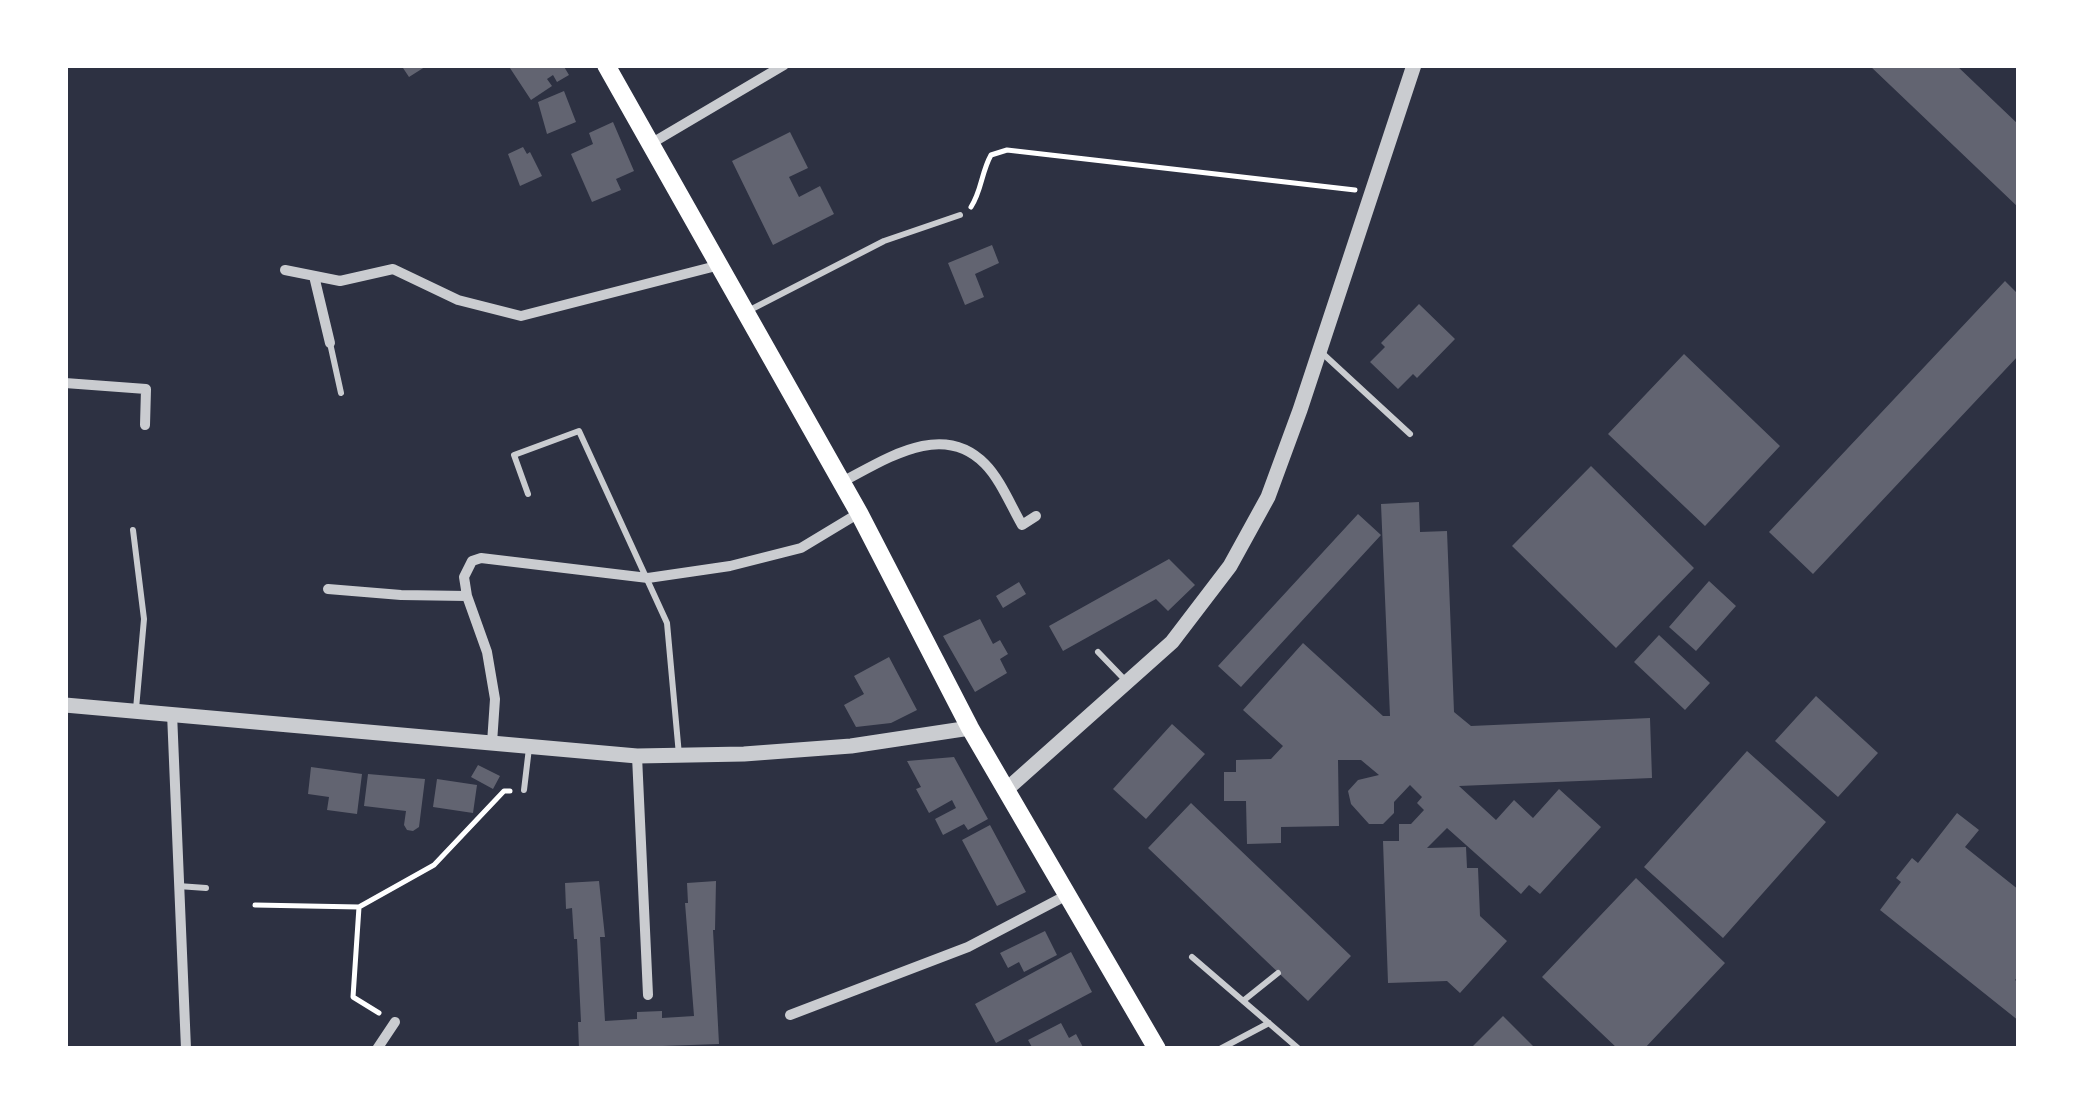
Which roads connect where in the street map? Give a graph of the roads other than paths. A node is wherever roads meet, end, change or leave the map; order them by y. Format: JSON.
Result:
{"nodes":[{"id":1,"x":606,"y":65,"type":"edge"},
{"id":2,"x":784,"y":65,"type":"edge"},
{"id":3,"x":1414,"y":65,"type":"edge"},
{"id":4,"x":652,"y":143,"type":"junction"},
{"id":5,"x":960,"y":215,"type":"road end"},
{"id":6,"x":721,"y":264,"type":"junction"},
{"id":7,"x":285,"y":270,"type":"dead end"},
{"id":8,"x":314,"y":276,"type":"junction"},
{"id":9,"x":747,"y":312,"type":"junction"},
{"id":10,"x":330,"y":343,"type":"joint"},
{"id":11,"x":1320,"y":351,"type":"junction"},
{"id":12,"x":65,"y":383,"type":"edge"},
{"id":13,"x":341,"y":392,"type":"dead end"},
{"id":14,"x":145,"y":425,"type":"dead end"},
{"id":15,"x":1410,"y":434,"type":"dead end"},
{"id":16,"x":842,"y":482,"type":"junction"},
{"id":17,"x":528,"y":494,"type":"dead end"},
{"id":18,"x":859,"y":513,"type":"junction"},
{"id":19,"x":1036,"y":516,"type":"dead end"},
{"id":20,"x":133,"y":530,"type":"dead end"},
{"id":21,"x":648,"y":578,"type":"junction"},
{"id":22,"x":328,"y":589,"type":"dead end"},
{"id":23,"x":467,"y":596,"type":"junction"},
{"id":24,"x":1098,"y":652,"type":"dead end"},
{"id":25,"x":1128,"y":683,"type":"junction"},
{"id":26,"x":65,"y":705,"type":"edge"},
{"id":27,"x":136,"y":710,"type":"junction"},
{"id":28,"x":172,"y":713,"type":"junction"},
{"id":29,"x":970,"y":728,"type":"junction"},
{"id":30,"x":492,"y":743,"type":"junction"},
{"id":31,"x":529,"y":746,"type":"junction"},
{"id":32,"x":638,"y":756,"type":"junction"},
{"id":33,"x":680,"y":756,"type":"junction"},
{"id":34,"x":524,"y":790,"type":"road end"},
{"id":35,"x":1006,"y":790,"type":"junction"},
{"id":36,"x":178,"y":886,"type":"junction"},
{"id":37,"x":206,"y":888,"type":"dead end"},
{"id":38,"x":1067,"y":895,"type":"junction"},
{"id":39,"x":1192,"y":957,"type":"dead end"},
{"id":40,"x":1278,"y":972,"type":"dead end"},
{"id":41,"x":648,"y":995,"type":"dead end"},
{"id":42,"x":1243,"y":1001,"type":"junction"},
{"id":43,"x":790,"y":1015,"type":"dead end"},
{"id":44,"x":395,"y":1022,"type":"road end"},
{"id":45,"x":1269,"y":1023,"type":"junction"},
{"id":46,"x":186,"y":1049,"type":"edge"},
{"id":47,"x":376,"y":1049,"type":"edge"},
{"id":48,"x":1156,"y":1049,"type":"edge"},
{"id":49,"x":1220,"y":1049,"type":"edge"},
{"id":50,"x":1299,"y":1049,"type":"edge"}],
"edges":[{"from":1,"to":4,"type":"main road"},
{"from":2,"to":4,"type":"street"},
{"from":3,"to":11,"type":"street"},
{"from":4,"to":6,"type":"main road"},
{"from":5,"to":9,"type":"lane"},
{"from":6,"to":8,"type":"street"},
{"from":6,"to":9,"type":"main road"},
{"from":7,"to":8,"type":"street"},
{"from":8,"to":10,"type":"street"},
{"from":9,"to":16,"type":"main road"},
{"from":10,"to":13,"type":"lane"},
{"from":11,"to":15,"type":"lane"},
{"from":11,"to":25,"type":"street"},
{"from":12,"to":14,"type":"street"},
{"from":16,"to":18,"type":"main road"},
{"from":16,"to":19,"type":"street"},
{"from":17,"to":21,"type":"lane"},
{"from":18,"to":21,"type":"street"},
{"from":18,"to":29,"type":"main road"},
{"from":20,"to":27,"type":"lane"},
{"from":21,"to":23,"type":"street"},
{"from":21,"to":33,"type":"lane"},
{"from":22,"to":23,"type":"street"},
{"from":23,"to":30,"type":"street"},
{"from":24,"to":25,"type":"lane"},
{"from":25,"to":35,"type":"street"},
{"from":26,"to":27,"type":"street"},
{"from":27,"to":28,"type":"street"},
{"from":28,"to":30,"type":"street"},
{"from":28,"to":36,"type":"street"},
{"from":29,"to":33,"type":"street"},
{"from":29,"to":35,"type":"main road"},
{"from":30,"to":31,"type":"street"},
{"from":31,"to":32,"type":"street"},
{"from":31,"to":34,"type":"lane"},
{"from":32,"to":33,"type":"street"},
{"from":32,"to":41,"type":"street"},
{"from":35,"to":38,"type":"main road"},
{"from":36,"to":37,"type":"lane"},
{"from":36,"to":46,"type":"street"},
{"from":38,"to":43,"type":"street"},
{"from":38,"to":48,"type":"main road"},
{"from":39,"to":42,"type":"lane"},
{"from":40,"to":42,"type":"lane"},
{"from":42,"to":45,"type":"lane"},
{"from":44,"to":47,"type":"street"},
{"from":45,"to":49,"type":"lane"},
{"from":45,"to":50,"type":"lane"}]}
